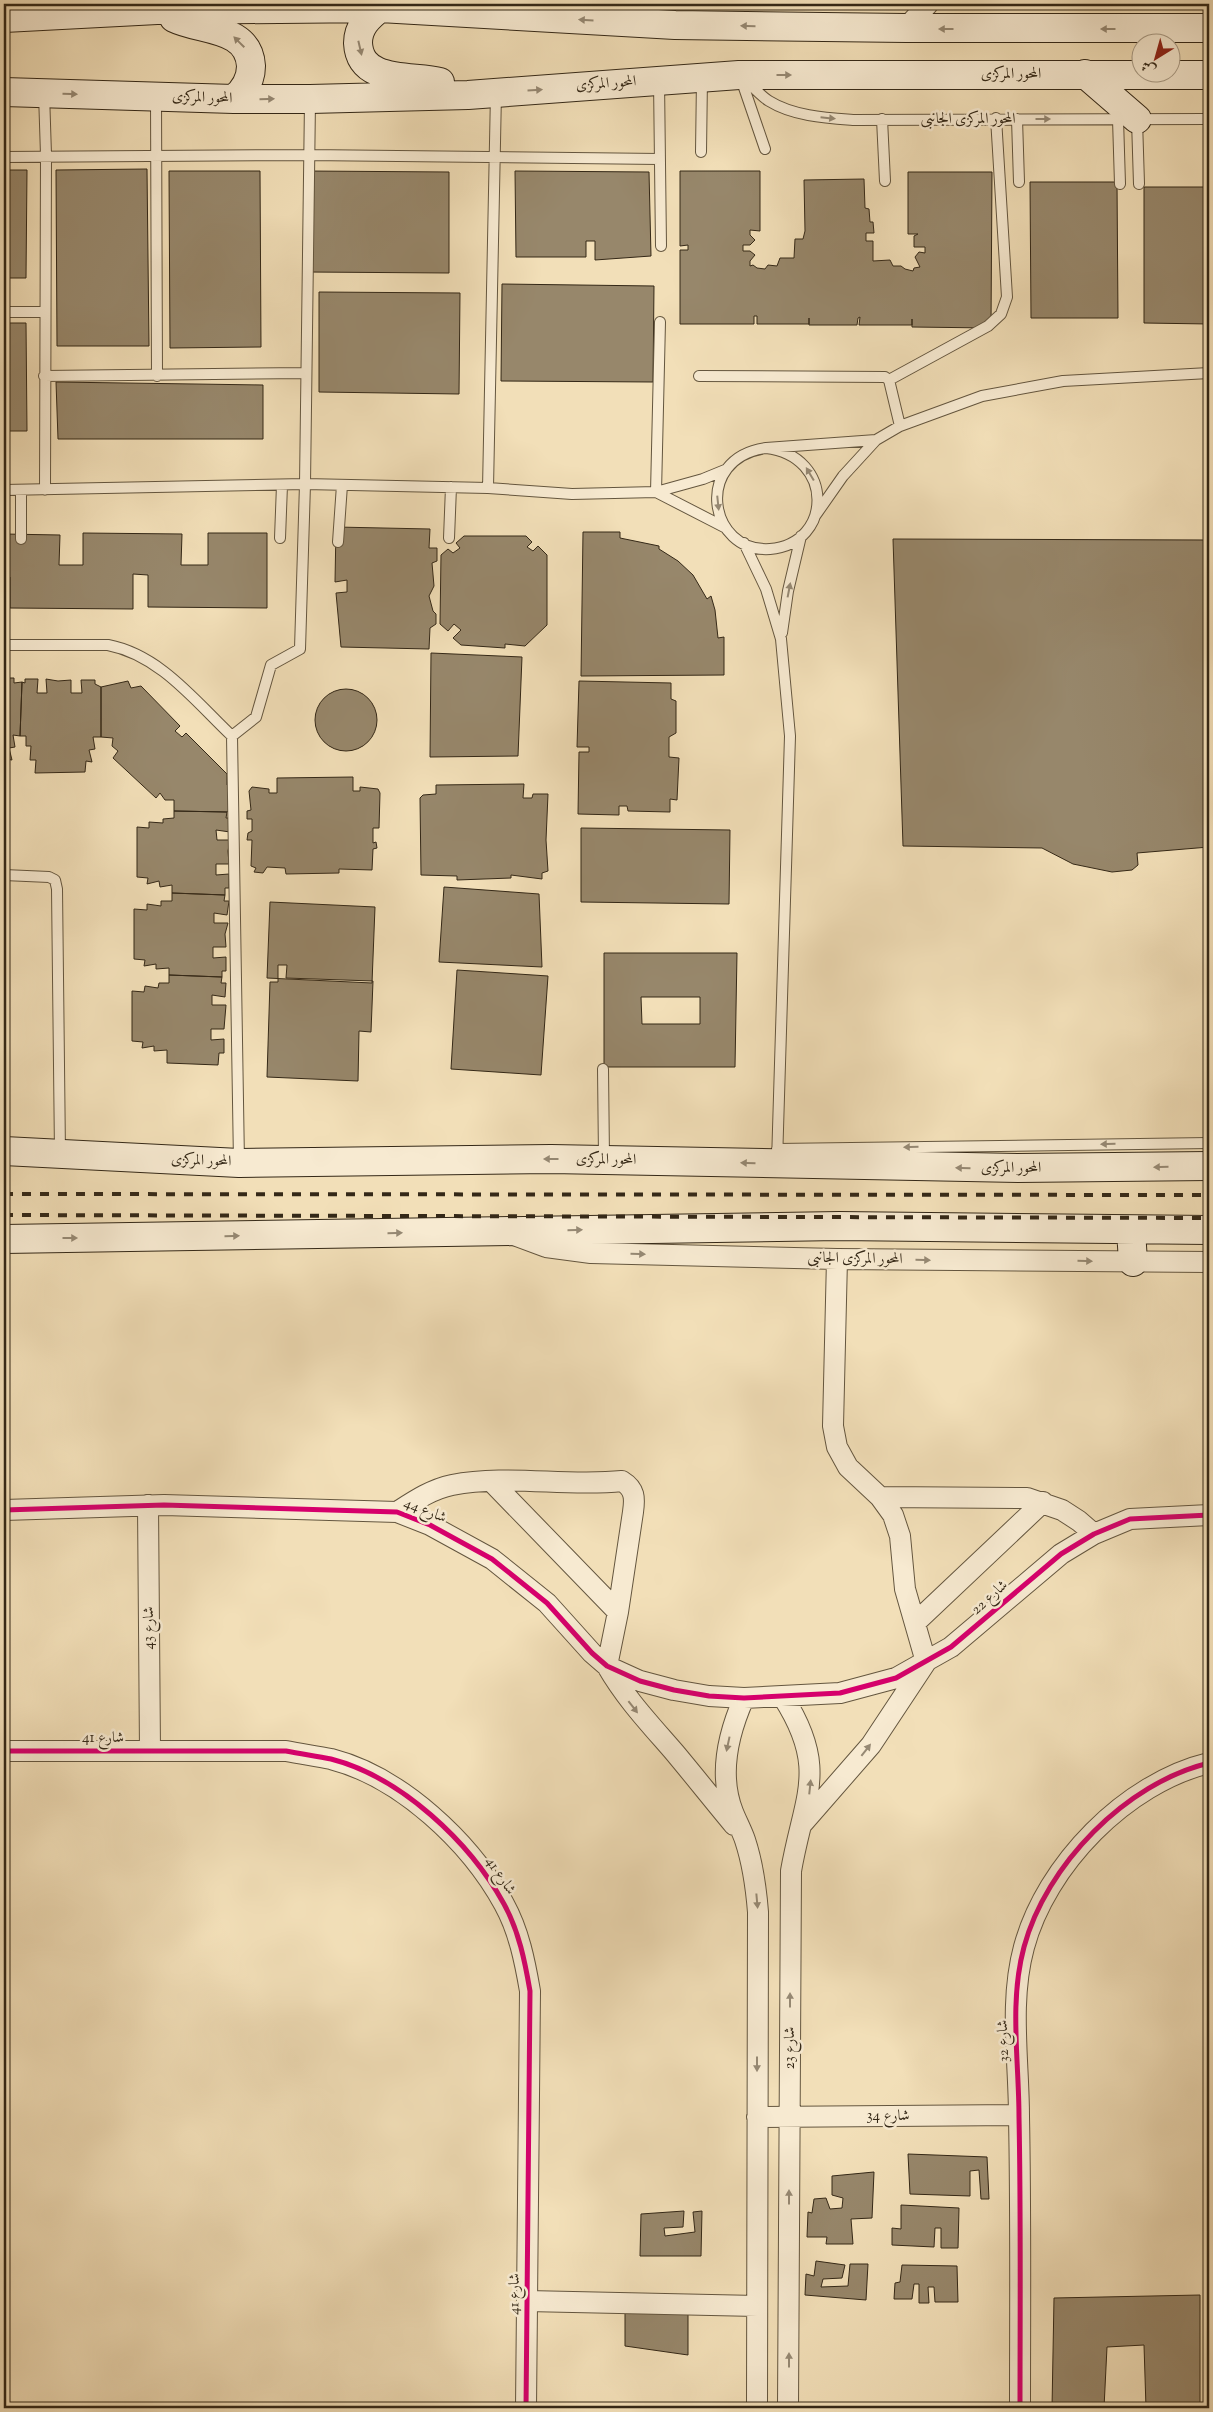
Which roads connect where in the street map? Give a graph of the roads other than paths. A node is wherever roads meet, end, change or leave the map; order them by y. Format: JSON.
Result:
{"nodes":[{"id":1,"x":928,"y":4,"type":"edge"},
{"id":2,"x":380,"y":8,"type":"junction"},
{"id":3,"x":157,"y":10,"type":"junction"},
{"id":4,"x":4,"y":18,"type":"edge"},
{"id":5,"x":906,"y":28,"type":"junction"},
{"id":6,"x":1209,"y":28,"type":"edge"},
{"id":7,"x":1085,"y":74,"type":"junction"},
{"id":8,"x":739,"y":75,"type":"junction"},
{"id":9,"x":1209,"y":75,"type":"edge"},
{"id":10,"x":702,"y":78,"type":"junction"},
{"id":11,"x":659,"y":80,"type":"junction"},
{"id":12,"x":4,"y":92,"type":"edge"},
{"id":13,"x":496,"y":92,"type":"junction"},
{"id":14,"x":44,"y":93,"type":"junction"},
{"id":15,"x":468,"y":95,"type":"junction"},
{"id":16,"x":156,"y":97,"type":"junction"},
{"id":17,"x":234,"y":99,"type":"junction"},
{"id":18,"x":310,"y":99,"type":"junction"},
{"id":19,"x":996,"y":118,"type":"junction"},
{"id":20,"x":1017,"y":119,"type":"junction"},
{"id":21,"x":1128,"y":119,"type":"junction"},
{"id":22,"x":1209,"y":119,"type":"edge"},
{"id":23,"x":882,"y":120,"type":"junction"},
{"id":24,"x":765,"y":149,"type":"dead end"},
{"id":25,"x":701,"y":152,"type":"dead end"},
{"id":26,"x":46,"y":155,"type":"junction"},
{"id":27,"x":308,"y":155,"type":"junction"},
{"id":28,"x":4,"y":157,"type":"edge"},
{"id":29,"x":495,"y":157,"type":"junction"},
{"id":30,"x":157,"y":158,"type":"junction"},
{"id":31,"x":660,"y":159,"type":"junction"},
{"id":32,"x":885,"y":181,"type":"dead end"},
{"id":33,"x":1019,"y":182,"type":"dead end"},
{"id":34,"x":1120,"y":184,"type":"dead end"},
{"id":35,"x":1139,"y":184,"type":"dead end"},
{"id":36,"x":661,"y":246,"type":"dead end"},
{"id":37,"x":4,"y":312,"type":"edge"},
{"id":38,"x":45,"y":312,"type":"junction"},
{"id":39,"x":660,"y":322,"type":"dead end"},
{"id":40,"x":305,"y":373,"type":"junction"},
{"id":41,"x":1209,"y":373,"type":"edge"},
{"id":42,"x":44,"y":376,"type":"junction"},
{"id":43,"x":157,"y":376,"type":"junction"},
{"id":44,"x":699,"y":376,"type":"dead end"},
{"id":45,"x":889,"y":380,"type":"junction"},
{"id":46,"x":900,"y":426,"type":"junction"},
{"id":47,"x":876,"y":440,"type":"junction"},
{"id":48,"x":766,"y":448,"type":"junction"},
{"id":49,"x":725,"y":470,"type":"junction"},
{"id":50,"x":305,"y":484,"type":"junction"},
{"id":51,"x":282,"y":485,"type":"junction"},
{"id":52,"x":342,"y":485,"type":"junction"},
{"id":53,"x":451,"y":487,"type":"junction"},
{"id":54,"x":488,"y":488,"type":"junction"},
{"id":55,"x":4,"y":490,"type":"edge"},
{"id":56,"x":21,"y":490,"type":"junction"},
{"id":57,"x":44,"y":490,"type":"junction"},
{"id":58,"x":656,"y":492,"type":"junction"},
{"id":59,"x":815,"y":516,"type":"junction"},
{"id":60,"x":726,"y":528,"type":"junction"},
{"id":61,"x":801,"y":536,"type":"junction"},
{"id":62,"x":280,"y":538,"type":"dead end"},
{"id":63,"x":449,"y":538,"type":"dead end"},
{"id":64,"x":21,"y":539,"type":"dead end"},
{"id":65,"x":338,"y":542,"type":"dead end"},
{"id":66,"x":744,"y":544,"type":"junction"},
{"id":67,"x":781,"y":639,"type":"junction"},
{"id":68,"x":4,"y":645,"type":"edge"},
{"id":69,"x":232,"y":736,"type":"junction"},
{"id":70,"x":4,"y":875,"type":"edge"},
{"id":71,"x":603,"y":1069,"type":"dead end"},
{"id":72,"x":1209,"y":1143,"type":"edge"},
{"id":73,"x":60,"y":1154,"type":"junction"},
{"id":74,"x":777,"y":1156,"type":"junction"},
{"id":75,"x":11,"y":1157,"type":"edge"},
{"id":76,"x":604,"y":1159,"type":"junction"},
{"id":77,"x":239,"y":1163,"type":"junction"},
{"id":78,"x":1209,"y":1166,"type":"edge"},
{"id":79,"x":4,"y":1222,"type":"edge"},
{"id":80,"x":1132,"y":1230,"type":"junction"},
{"id":81,"x":1209,"y":1230,"type":"edge"},
{"id":82,"x":505,"y":1231,"type":"junction"},
{"id":83,"x":16,"y":1238,"type":"edge"},
{"id":84,"x":837,"y":1259,"type":"junction"},
{"id":85,"x":1133,"y":1262,"type":"junction"},
{"id":86,"x":1209,"y":1262,"type":"edge"},
{"id":87,"x":492,"y":1482,"type":"junction"},
{"id":88,"x":880,"y":1497,"type":"junction"},
{"id":89,"x":1043,"y":1502,"type":"junction"},
{"id":90,"x":148,"y":1505,"type":"junction"},
{"id":91,"x":4,"y":1510,"type":"edge"},
{"id":92,"x":397,"y":1512,"type":"junction"},
{"id":93,"x":1209,"y":1515,"type":"edge"},
{"id":94,"x":1094,"y":1534,"type":"junction"},
{"id":95,"x":618,"y":1612,"type":"junction"},
{"id":96,"x":915,"y":1623,"type":"junction"},
{"id":97,"x":926,"y":1662,"type":"junction"},
{"id":98,"x":607,"y":1666,"type":"junction"},
{"id":99,"x":783,"y":1697,"type":"junction"},
{"id":100,"x":744,"y":1698,"type":"junction"},
{"id":101,"x":4,"y":1751,"type":"edge"},
{"id":102,"x":150,"y":1751,"type":"junction"},
{"id":103,"x":1209,"y":1763,"type":"edge"},
{"id":104,"x":800,"y":1827,"type":"junction"},
{"id":105,"x":745,"y":1838,"type":"junction"},
{"id":106,"x":1020,"y":2115,"type":"junction"},
{"id":107,"x":757,"y":2117,"type":"junction"},
{"id":108,"x":790,"y":2117,"type":"junction"},
{"id":109,"x":757,"y":2266,"type":"junction"},
{"id":110,"x":789,"y":2266,"type":"junction"},
{"id":111,"x":527,"y":2301,"type":"junction"},
{"id":112,"x":757,"y":2306,"type":"junction"},
{"id":113,"x":526,"y":2408,"type":"edge"},
{"id":114,"x":757,"y":2408,"type":"edge"},
{"id":115,"x":788,"y":2408,"type":"edge"},
{"id":116,"x":1020,"y":2408,"type":"edge"}],
"edges":[{"from":1,"to":5,"type":"street"},
{"from":2,"to":3,"type":"main road"},
{"from":5,"to":2,"type":"main road","one_way":true},
{"from":2,"to":15,"type":"main road","one_way":true},
{"from":3,"to":4,"type":"main road"},
{"from":17,"to":3,"type":"main road","one_way":true},
{"from":6,"to":5,"type":"main road","one_way":true},
{"from":8,"to":7,"type":"main road","name":"المحور المركزى","one_way":true},
{"from":7,"to":9,"type":"main road","name":"المحور المركزى"},
{"from":7,"to":21,"type":"main road"},
{"from":8,"to":10,"type":"main road","name":"المحور المركزى"},
{"from":8,"to":23,"type":"lane","name":"المحور المركزى الجانبى","one_way":true},
{"from":8,"to":24,"type":"lane"},
{"from":10,"to":11,"type":"main road","name":"المحور المركزى"},
{"from":10,"to":25,"type":"lane"},
{"from":13,"to":11,"type":"main road","name":"المحور المركزى","one_way":true},
{"from":11,"to":31,"type":"lane"},
{"from":12,"to":14,"type":"main road","name":"المحور المركزى"},
{"from":13,"to":15,"type":"main road","name":"المحور المركزى"},
{"from":13,"to":29,"type":"lane"},
{"from":14,"to":16,"type":"main road","name":"المحور المركزى","one_way":true},
{"from":14,"to":26,"type":"lane"},
{"from":15,"to":18,"type":"main road","name":"المحور المركزى"},
{"from":16,"to":17,"type":"main road","name":"المحور المركزى"},
{"from":16,"to":30,"type":"lane"},
{"from":17,"to":18,"type":"main road","name":"المحور المركزى","one_way":true},
{"from":18,"to":27,"type":"lane"},
{"from":19,"to":20,"type":"lane","name":"المحور المركزى الجانبى"},
{"from":19,"to":23,"type":"lane","name":"المحور المركزى الجانبى"},
{"from":19,"to":45,"type":"lane"},
{"from":20,"to":21,"type":"lane","name":"المحور المركزى الجانبى","one_way":true},
{"from":20,"to":33,"type":"lane"},
{"from":21,"to":22,"type":"lane","name":"المحور المركزى الجانبى"},
{"from":21,"to":34,"type":"lane"},
{"from":21,"to":35,"type":"lane"},
{"from":23,"to":32,"type":"lane"},
{"from":26,"to":28,"type":"lane"},
{"from":26,"to":30,"type":"lane"},
{"from":26,"to":38,"type":"lane"},
{"from":27,"to":29,"type":"lane"},
{"from":27,"to":30,"type":"lane"},
{"from":27,"to":40,"type":"lane"},
{"from":29,"to":31,"type":"lane"},
{"from":29,"to":54,"type":"lane"},
{"from":30,"to":43,"type":"lane"},
{"from":31,"to":36,"type":"lane"},
{"from":37,"to":38,"type":"lane"},
{"from":38,"to":42,"type":"lane"},
{"from":39,"to":58,"type":"lane"},
{"from":40,"to":43,"type":"lane"},
{"from":40,"to":50,"type":"lane"},
{"from":41,"to":46,"type":"lane"},
{"from":42,"to":43,"type":"lane"},
{"from":42,"to":57,"type":"lane"},
{"from":44,"to":45,"type":"lane"},
{"from":45,"to":46,"type":"lane"},
{"from":46,"to":47,"type":"lane"},
{"from":47,"to":48,"type":"lane"},
{"from":47,"to":59,"type":"lane"},
{"from":48,"to":49,"type":"lane"},
{"from":59,"to":48,"type":"lane","one_way":true},
{"from":49,"to":58,"type":"lane"},
{"from":49,"to":60,"type":"lane","one_way":true},
{"from":50,"to":51,"type":"lane"},
{"from":50,"to":52,"type":"lane"},
{"from":50,"to":69,"type":"lane"},
{"from":51,"to":57,"type":"lane"},
{"from":51,"to":62,"type":"lane"},
{"from":52,"to":53,"type":"lane"},
{"from":52,"to":65,"type":"lane"},
{"from":53,"to":54,"type":"lane"},
{"from":53,"to":63,"type":"lane"},
{"from":54,"to":58,"type":"lane"},
{"from":55,"to":56,"type":"lane"},
{"from":56,"to":57,"type":"lane"},
{"from":56,"to":64,"type":"lane"},
{"from":58,"to":60,"type":"lane"},
{"from":59,"to":61,"type":"lane"},
{"from":60,"to":66,"type":"lane"},
{"from":61,"to":66,"type":"lane"},
{"from":67,"to":61,"type":"lane","one_way":true},
{"from":66,"to":67,"type":"lane"},
{"from":67,"to":74,"type":"lane"},
{"from":68,"to":69,"type":"lane"},
{"from":69,"to":77,"type":"lane"},
{"from":70,"to":73,"type":"lane"},
{"from":71,"to":76,"type":"lane"},
{"from":72,"to":74,"type":"lane","one_way":true},
{"from":73,"to":75,"type":"main road","name":"المحور المركزى"},
{"from":73,"to":77,"type":"main road","name":"المحور المركزى"},
{"from":74,"to":76,"type":"main road","name":"المحور المركزى","one_way":true},
{"from":78,"to":74,"type":"main road","name":"المحور المركزى","one_way":true},
{"from":76,"to":77,"type":"main road","name":"المحور المركزى","one_way":true},
{"from":79,"to":83,"type":"main road"},
{"from":80,"to":81,"type":"main road"},
{"from":82,"to":80,"type":"main road","one_way":true},
{"from":80,"to":85,"type":"main road"},
{"from":83,"to":82,"type":"main road","one_way":true},
{"from":82,"to":84,"type":"street","name":"المحور المركزى الجانبى","one_way":true},
{"from":84,"to":85,"type":"street","name":"المحور المركزى الجانبى","one_way":true},
{"from":84,"to":88,"type":"street"},
{"from":85,"to":86,"type":"street","name":"المحور المركزى الجانبى"},
{"from":87,"to":92,"type":"street"},
{"from":87,"to":95,"type":"street"},
{"from":87,"to":95,"type":"street"},
{"from":88,"to":89,"type":"street"},
{"from":88,"to":96,"type":"street"},
{"from":89,"to":94,"type":"street"},
{"from":89,"to":96,"type":"street"},
{"from":90,"to":91,"type":"street","name":"شارع 44"},
{"from":90,"to":92,"type":"street","name":"شارع 44"},
{"from":90,"to":102,"type":"street","name":"شارع 43"},
{"from":92,"to":98,"type":"street","name":"شارع 44"},
{"from":93,"to":94,"type":"street","name":"شارع 22"},
{"from":94,"to":97,"type":"street","name":"شارع 22"},
{"from":95,"to":98,"type":"street"},
{"from":96,"to":97,"type":"street"},
{"from":97,"to":99,"type":"street","name":"شارع 22"},
{"from":104,"to":97,"type":"street","one_way":true},
{"from":98,"to":100,"type":"street","name":"شارع 44"},
{"from":98,"to":105,"type":"street","one_way":true},
{"from":99,"to":100,"type":"street","name":"شارع 44"},
{"from":104,"to":99,"type":"street","name":"شارع 23","one_way":true},
{"from":100,"to":105,"type":"street","one_way":true},
{"from":101,"to":102,"type":"street","name":"شارع 41"},
{"from":102,"to":111,"type":"street","name":"شارع 41"},
{"from":103,"to":106,"type":"street","name":"شارع 32"},
{"from":108,"to":104,"type":"street","name":"شارع 23","one_way":true},
{"from":105,"to":107,"type":"street","one_way":true},
{"from":106,"to":108,"type":"street","name":"شارع 34"},
{"from":106,"to":116,"type":"street","name":"شارع 32"},
{"from":107,"to":108,"type":"street","name":"شارع 34"},
{"from":107,"to":109,"type":"street"},
{"from":110,"to":108,"type":"street","name":"شارع 23","one_way":true},
{"from":109,"to":110,"type":"street"},
{"from":109,"to":112,"type":"street"},
{"from":115,"to":110,"type":"street","name":"شارع 23","one_way":true},
{"from":111,"to":112,"type":"street"},
{"from":111,"to":113,"type":"street","name":"شارع 41"},
{"from":112,"to":114,"type":"street"}]}
